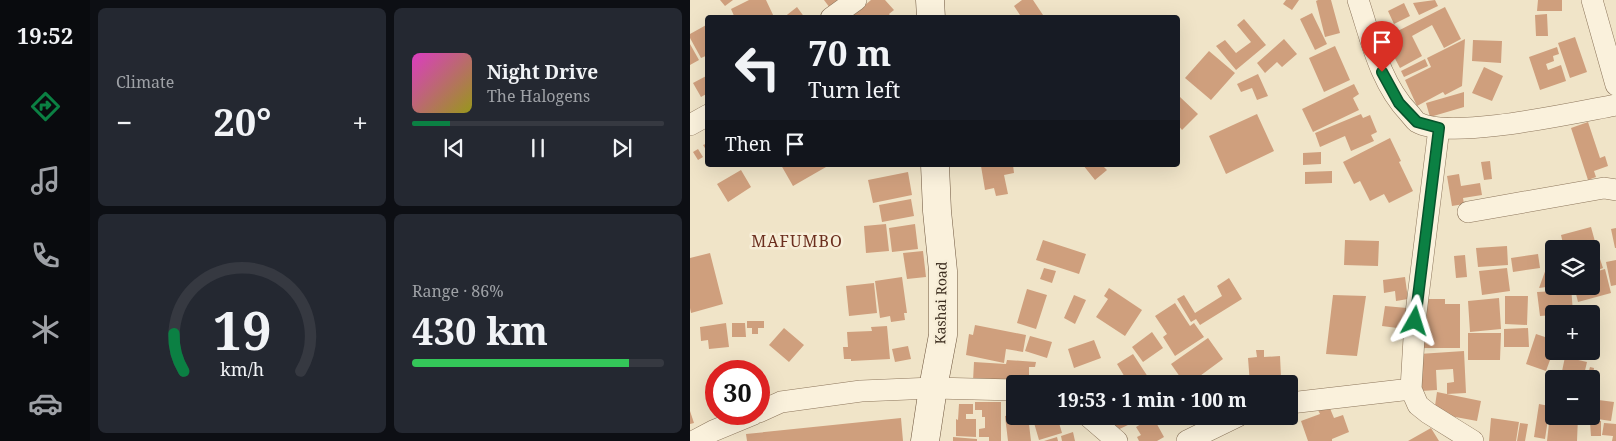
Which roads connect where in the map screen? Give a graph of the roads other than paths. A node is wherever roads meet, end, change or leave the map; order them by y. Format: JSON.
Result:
{"nodes":[{"id":1,"x":856,"y":0,"type":"edge"},
{"id":2,"x":930,"y":0,"type":"edge"},
{"id":3,"x":1358,"y":0,"type":"edge"},
{"id":4,"x":1592,"y":0,"type":"edge"},
{"id":5,"x":835,"y":15,"type":"edge"},
{"id":6,"x":930,"y":15,"type":"edge"},
{"id":7,"x":1616,"y":82,"type":"edge"},
{"id":8,"x":1616,"y":105,"type":"edge"},
{"id":9,"x":705,"y":117,"type":"edge"},
{"id":10,"x":690,"y":125,"type":"edge"},
{"id":11,"x":1439,"y":128,"type":"junction"},
{"id":12,"x":935,"y":167,"type":"edge"},
{"id":13,"x":1616,"y":190,"type":"edge"},
{"id":14,"x":1468,"y":212,"type":"dead end"},
{"id":15,"x":933,"y":388,"type":"junction"},
{"id":16,"x":1006,"y":390,"type":"edge"},
{"id":17,"x":1411,"y":390,"type":"junction"},
{"id":18,"x":1298,"y":402,"type":"edge"},
{"id":19,"x":770,"y":407,"type":"edge"},
{"id":20,"x":727,"y":425,"type":"edge"},
{"id":21,"x":1098,"y":425,"type":"edge"},
{"id":22,"x":1220,"y":425,"type":"edge"},
{"id":23,"x":694,"y":441,"type":"edge"},
{"id":24,"x":925,"y":441,"type":"edge"},
{"id":25,"x":1116,"y":441,"type":"edge"},
{"id":26,"x":1187,"y":441,"type":"edge"},
{"id":27,"x":1473,"y":441,"type":"edge"}],
"edges":[{"from":1,"to":5,"type":"street"},
{"from":2,"to":6,"type":"street"},
{"from":3,"to":11,"type":"street"},
{"from":4,"to":7,"type":"street"},
{"from":8,"to":11,"type":"street"},
{"from":9,"to":10,"type":"street"},
{"from":11,"to":17,"type":"street"},
{"from":12,"to":15,"type":"street","name":"Kashai Road"},
{"from":13,"to":14,"type":"street"},
{"from":15,"to":16,"type":"street"},
{"from":15,"to":19,"type":"street"},
{"from":15,"to":24,"type":"street","name":"Kashai Road"},
{"from":17,"to":18,"type":"street"},
{"from":17,"to":27,"type":"street"},
{"from":20,"to":23,"type":"street"},
{"from":21,"to":25,"type":"street"},
{"from":22,"to":26,"type":"street"}]}
